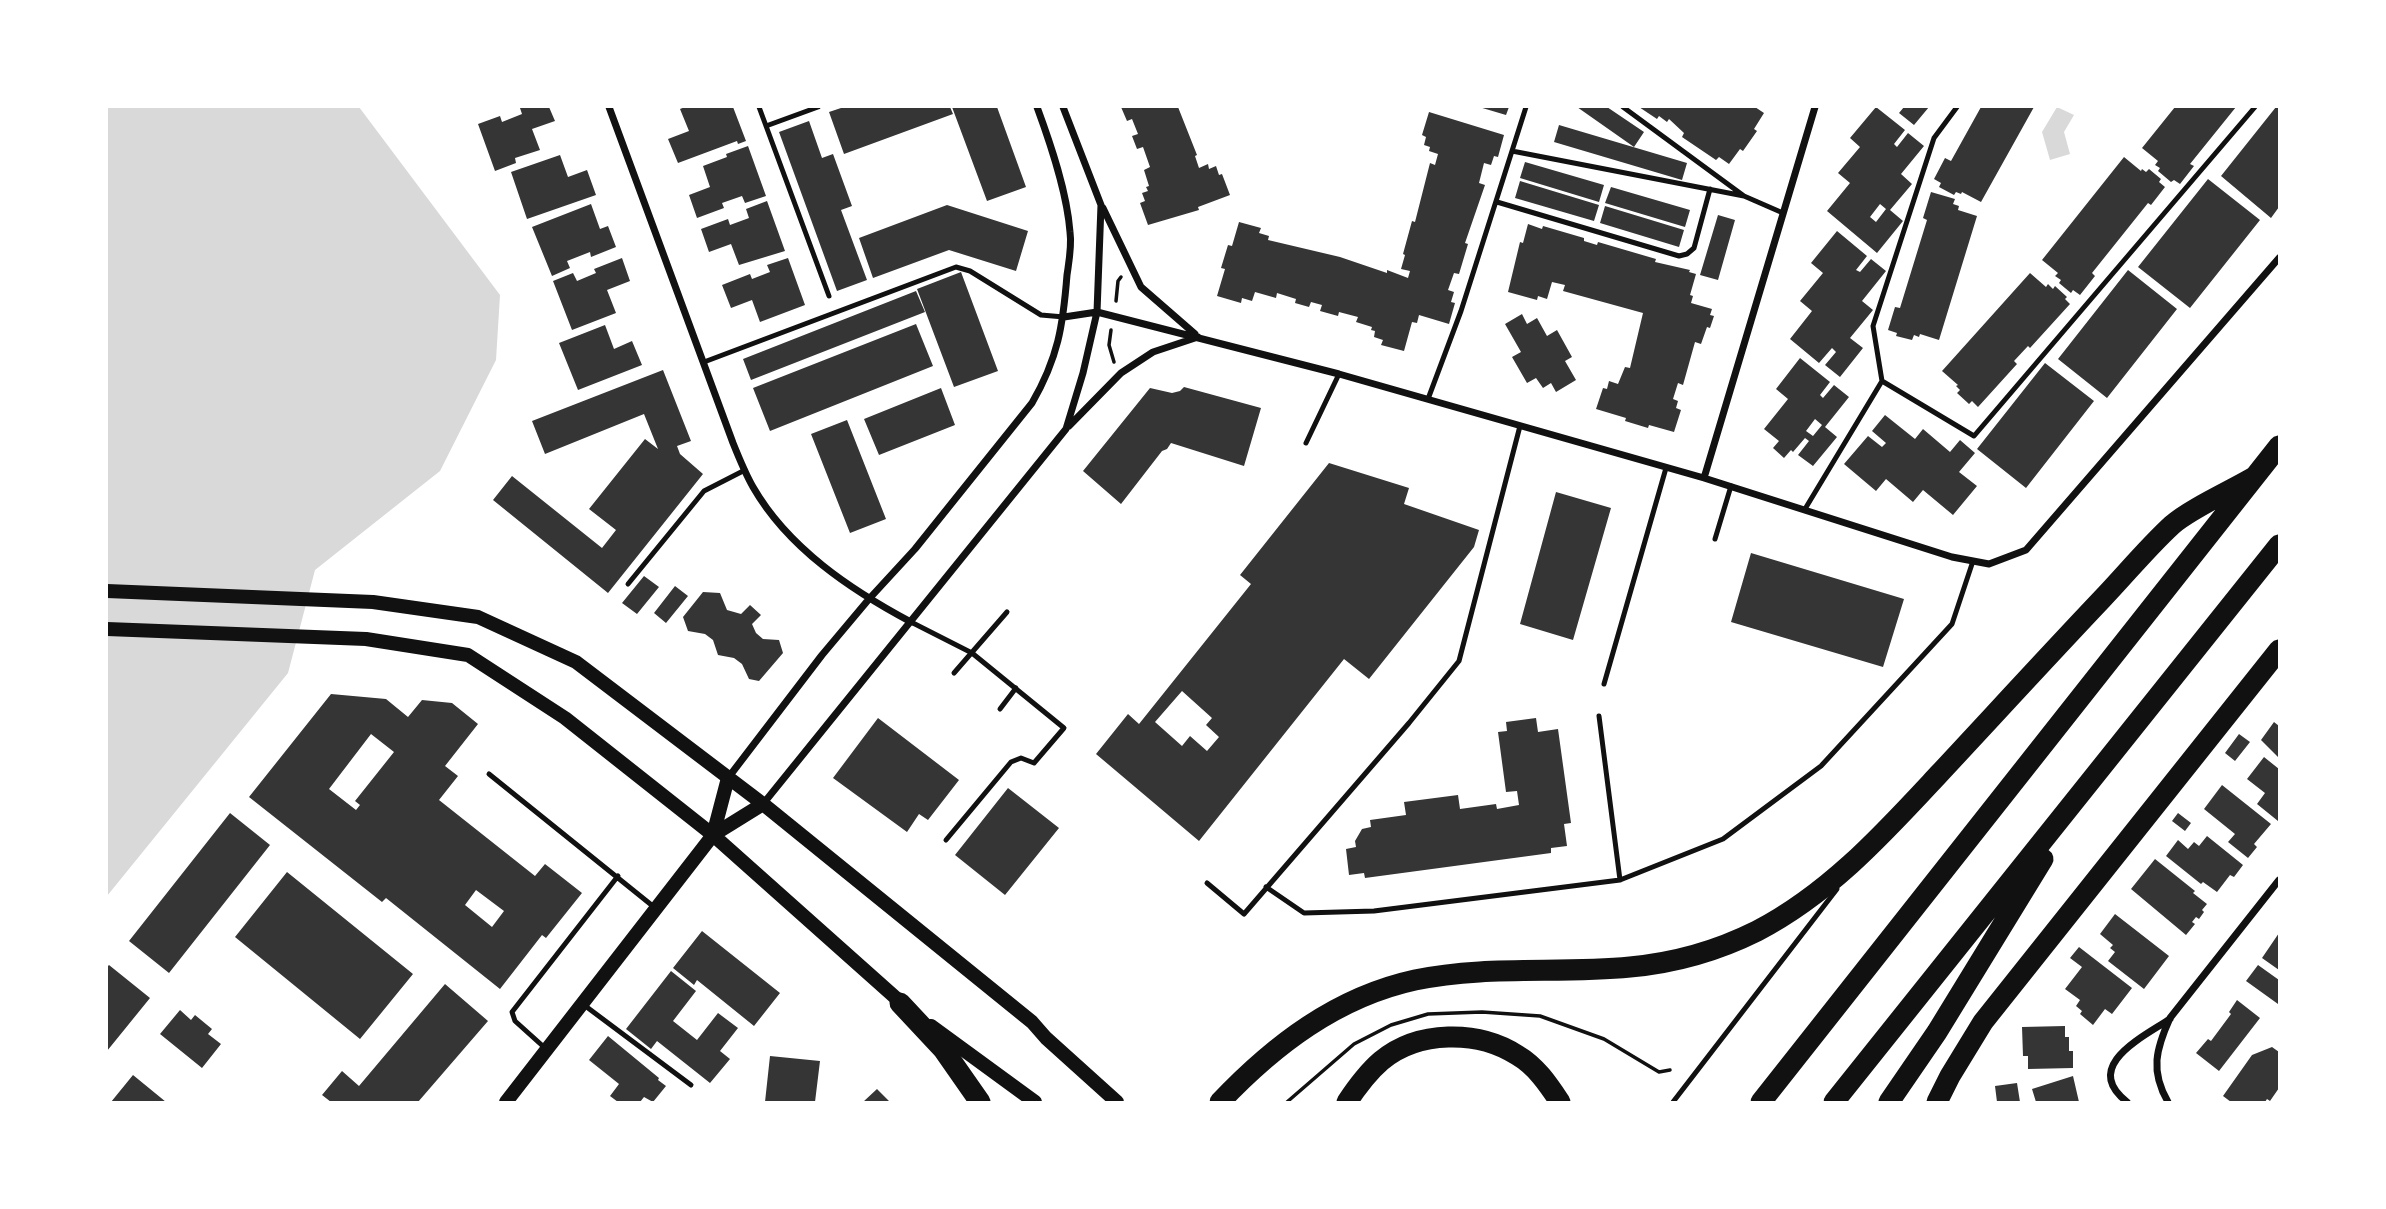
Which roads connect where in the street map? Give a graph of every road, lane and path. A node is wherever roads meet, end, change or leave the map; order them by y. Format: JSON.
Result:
{"nodes":[{"id":1,"x":609,"y":107,"type":"edge"},
{"id":2,"x":760,"y":107,"type":"edge"},
{"id":3,"x":817,"y":107,"type":"edge"},
{"id":4,"x":1037,"y":107,"type":"edge"},
{"id":5,"x":1063,"y":107,"type":"edge"},
{"id":6,"x":1527,"y":107,"type":"edge"},
{"id":7,"x":1623,"y":107,"type":"edge"},
{"id":8,"x":1815,"y":107,"type":"edge"},
{"id":9,"x":1957,"y":107,"type":"edge"},
{"id":10,"x":2256,"y":107,"type":"edge"},
{"id":11,"x":766,"y":126,"type":"junction"},
{"id":12,"x":1512,"y":151,"type":"junction"},
{"id":13,"x":1710,"y":189,"type":"junction"},
{"id":14,"x":1744,"y":196,"type":"junction"},
{"id":15,"x":1497,"y":202,"type":"junction"},
{"id":16,"x":1101,"y":205,"type":"junction"},
{"id":17,"x":1783,"y":213,"type":"junction"},
{"id":18,"x":2279,"y":258,"type":"edge"},
{"id":19,"x":1123,"y":276,"type":"dead end"},
{"id":20,"x":1111,"y":292,"type":"dead end"},
{"id":21,"x":1117,"y":293,"type":"junction"},
{"id":22,"x":829,"y":296,"type":"dead end"},
{"id":23,"x":1116,"y":301,"type":"dead end"},
{"id":24,"x":1097,"y":312,"type":"junction"},
{"id":25,"x":1064,"y":317,"type":"junction"},
{"id":26,"x":1111,"y":330,"type":"dead end"},
{"id":27,"x":1198,"y":337,"type":"junction"},
{"id":28,"x":704,"y":362,"type":"junction"},
{"id":29,"x":1116,"y":367,"type":"dead end"},
{"id":30,"x":1339,"y":374,"type":"junction"},
{"id":31,"x":1882,"y":381,"type":"junction"},
{"id":32,"x":1428,"y":399,"type":"junction"},
{"id":33,"x":1520,"y":426,"type":"junction"},
{"id":34,"x":1066,"y":429,"type":"junction"},
{"id":35,"x":1306,"y":443,"type":"dead end"},
{"id":36,"x":2279,"y":446,"type":"edge"},
{"id":37,"x":1666,"y":468,"type":"junction"},
{"id":38,"x":745,"y":470,"type":"junction"},
{"id":39,"x":2254,"y":477,"type":"junction"},
{"id":40,"x":1704,"y":478,"type":"junction"},
{"id":41,"x":1731,"y":486,"type":"junction"},
{"id":42,"x":1805,"y":509,"type":"junction"},
{"id":43,"x":1715,"y":539,"type":"dead end"},
{"id":44,"x":2279,"y":545,"type":"edge"},
{"id":45,"x":1973,"y":561,"type":"junction"},
{"id":46,"x":628,"y":584,"type":"dead end"},
{"id":47,"x":107,"y":591,"type":"edge"},
{"id":48,"x":869,"y":599,"type":"junction"},
{"id":49,"x":1007,"y":612,"type":"dead end"},
{"id":50,"x":911,"y":622,"type":"junction"},
{"id":51,"x":107,"y":629,"type":"edge"},
{"id":52,"x":2279,"y":650,"type":"edge"},
{"id":53,"x":972,"y":653,"type":"junction"},
{"id":54,"x":954,"y":673,"type":"dead end"},
{"id":55,"x":1604,"y":684,"type":"dead end"},
{"id":56,"x":1016,"y":688,"type":"junction"},
{"id":57,"x":1000,"y":709,"type":"dead end"},
{"id":58,"x":1600,"y":716,"type":"dead end"},
{"id":59,"x":489,"y":774,"type":"dead end"},
{"id":60,"x":728,"y":778,"type":"junction"},
{"id":61,"x":2089,"y":785,"type":"junction"},
{"id":62,"x":763,"y":804,"type":"junction"},
{"id":63,"x":1886,"y":830,"type":"junction"},
{"id":64,"x":713,"y":835,"type":"junction"},
{"id":65,"x":946,"y":840,"type":"dead end"},
{"id":66,"x":618,"y":876,"type":"junction"},
{"id":67,"x":1846,"y":877,"type":"dead end"},
{"id":68,"x":1620,"y":880,"type":"junction"},
{"id":69,"x":2279,"y":880,"type":"edge"},
{"id":70,"x":1207,"y":883,"type":"dead end"},
{"id":71,"x":1266,"y":887,"type":"junction"},
{"id":72,"x":1838,"y":887,"type":"dead end"},
{"id":73,"x":657,"y":909,"type":"junction"},
{"id":74,"x":900,"y":1003,"type":"junction"},
{"id":75,"x":582,"y":1004,"type":"junction"},
{"id":76,"x":2170,"y":1018,"type":"junction"},
{"id":77,"x":547,"y":1050,"type":"junction"},
{"id":78,"x":691,"y":1085,"type":"dead end"},
{"id":79,"x":506,"y":1102,"type":"edge"},
{"id":80,"x":980,"y":1102,"type":"edge"},
{"id":81,"x":1035,"y":1102,"type":"edge"},
{"id":82,"x":1117,"y":1102,"type":"edge"},
{"id":83,"x":1220,"y":1102,"type":"edge"},
{"id":84,"x":1347,"y":1102,"type":"edge"},
{"id":85,"x":1560,"y":1102,"type":"edge"},
{"id":86,"x":1673,"y":1102,"type":"edge"},
{"id":87,"x":1760,"y":1102,"type":"edge"},
{"id":88,"x":1834,"y":1102,"type":"edge"},
{"id":89,"x":1889,"y":1102,"type":"edge"},
{"id":90,"x":1937,"y":1102,"type":"edge"},
{"id":91,"x":2127,"y":1102,"type":"edge"},
{"id":92,"x":2168,"y":1102,"type":"edge"}],
"edges":[{"from":1,"to":28,"type":"street"},
{"from":2,"to":11,"type":"lane"},
{"from":3,"to":11,"type":"lane"},
{"from":4,"to":25,"type":"street"},
{"from":5,"to":16,"type":"street"},
{"from":6,"to":12,"type":"lane"},
{"from":7,"to":14,"type":"lane"},
{"from":8,"to":17,"type":"street"},
{"from":9,"to":31,"type":"lane"},
{"from":10,"to":31,"type":"lane"},
{"from":11,"to":22,"type":"lane"},
{"from":12,"to":13,"type":"lane"},
{"from":12,"to":15,"type":"lane"},
{"from":13,"to":14,"type":"lane"},
{"from":13,"to":15,"type":"lane"},
{"from":14,"to":17,"type":"lane"},
{"from":15,"to":32,"type":"lane"},
{"from":16,"to":24,"type":"street"},
{"from":16,"to":27,"type":"street"},
{"from":17,"to":40,"type":"street"},
{"from":18,"to":45,"type":"street"},
{"from":19,"to":21,"type":"path"},
{"from":20,"to":21,"type":"path"},
{"from":21,"to":23,"type":"path"},
{"from":24,"to":25,"type":"street"},
{"from":24,"to":27,"type":"street"},
{"from":24,"to":34,"type":"street"},
{"from":25,"to":28,"type":"lane"},
{"from":25,"to":48,"type":"street"},
{"from":26,"to":29,"type":"path"},
{"from":27,"to":30,"type":"street"},
{"from":27,"to":34,"type":"street"},
{"from":28,"to":38,"type":"street"},
{"from":30,"to":32,"type":"street"},
{"from":30,"to":35,"type":"lane"},
{"from":31,"to":42,"type":"lane"},
{"from":32,"to":33,"type":"street"},
{"from":33,"to":37,"type":"street"},
{"from":33,"to":71,"type":"lane"},
{"from":34,"to":50,"type":"street"},
{"from":36,"to":39,"type":"highway"},
{"from":37,"to":40,"type":"street"},
{"from":37,"to":55,"type":"lane"},
{"from":38,"to":46,"type":"lane"},
{"from":38,"to":48,"type":"street"},
{"from":39,"to":63,"type":"highway"},
{"from":39,"to":87,"type":"highway"},
{"from":40,"to":41,"type":"street"},
{"from":41,"to":42,"type":"street"},
{"from":41,"to":43,"type":"lane"},
{"from":42,"to":45,"type":"street"},
{"from":44,"to":61,"type":"highway"},
{"from":45,"to":68,"type":"lane"},
{"from":47,"to":60,"type":"main road"},
{"from":48,"to":50,"type":"street"},
{"from":48,"to":60,"type":"street"},
{"from":49,"to":53,"type":"lane"},
{"from":50,"to":53,"type":"lane"},
{"from":50,"to":62,"type":"street"},
{"from":51,"to":64,"type":"main road"},
{"from":52,"to":90,"type":"highway"},
{"from":53,"to":54,"type":"lane"},
{"from":53,"to":56,"type":"lane"},
{"from":56,"to":57,"type":"lane"},
{"from":56,"to":65,"type":"lane"},
{"from":58,"to":68,"type":"lane"},
{"from":59,"to":66,"type":"lane"},
{"from":60,"to":62,"type":"main road"},
{"from":60,"to":64,"type":"main road"},
{"from":61,"to":88,"type":"highway"},
{"from":61,"to":89,"type":"highway"},
{"from":62,"to":64,"type":"main road"},
{"from":62,"to":82,"type":"main road"},
{"from":63,"to":67,"type":"lane"},
{"from":63,"to":83,"type":"highway"},
{"from":64,"to":73,"type":"main road"},
{"from":64,"to":74,"type":"main road"},
{"from":66,"to":73,"type":"lane"},
{"from":66,"to":77,"type":"lane"},
{"from":68,"to":71,"type":"lane"},
{"from":69,"to":76,"type":"street"},
{"from":70,"to":71,"type":"lane"},
{"from":72,"to":86,"type":"lane"},
{"from":73,"to":75,"type":"main road"},
{"from":74,"to":80,"type":"highway"},
{"from":74,"to":81,"type":"main road"},
{"from":75,"to":77,"type":"main road"},
{"from":75,"to":78,"type":"lane"},
{"from":76,"to":91,"type":"street"},
{"from":76,"to":92,"type":"street"},
{"from":77,"to":79,"type":"main road"},
{"from":84,"to":85,"type":"highway"}]}
